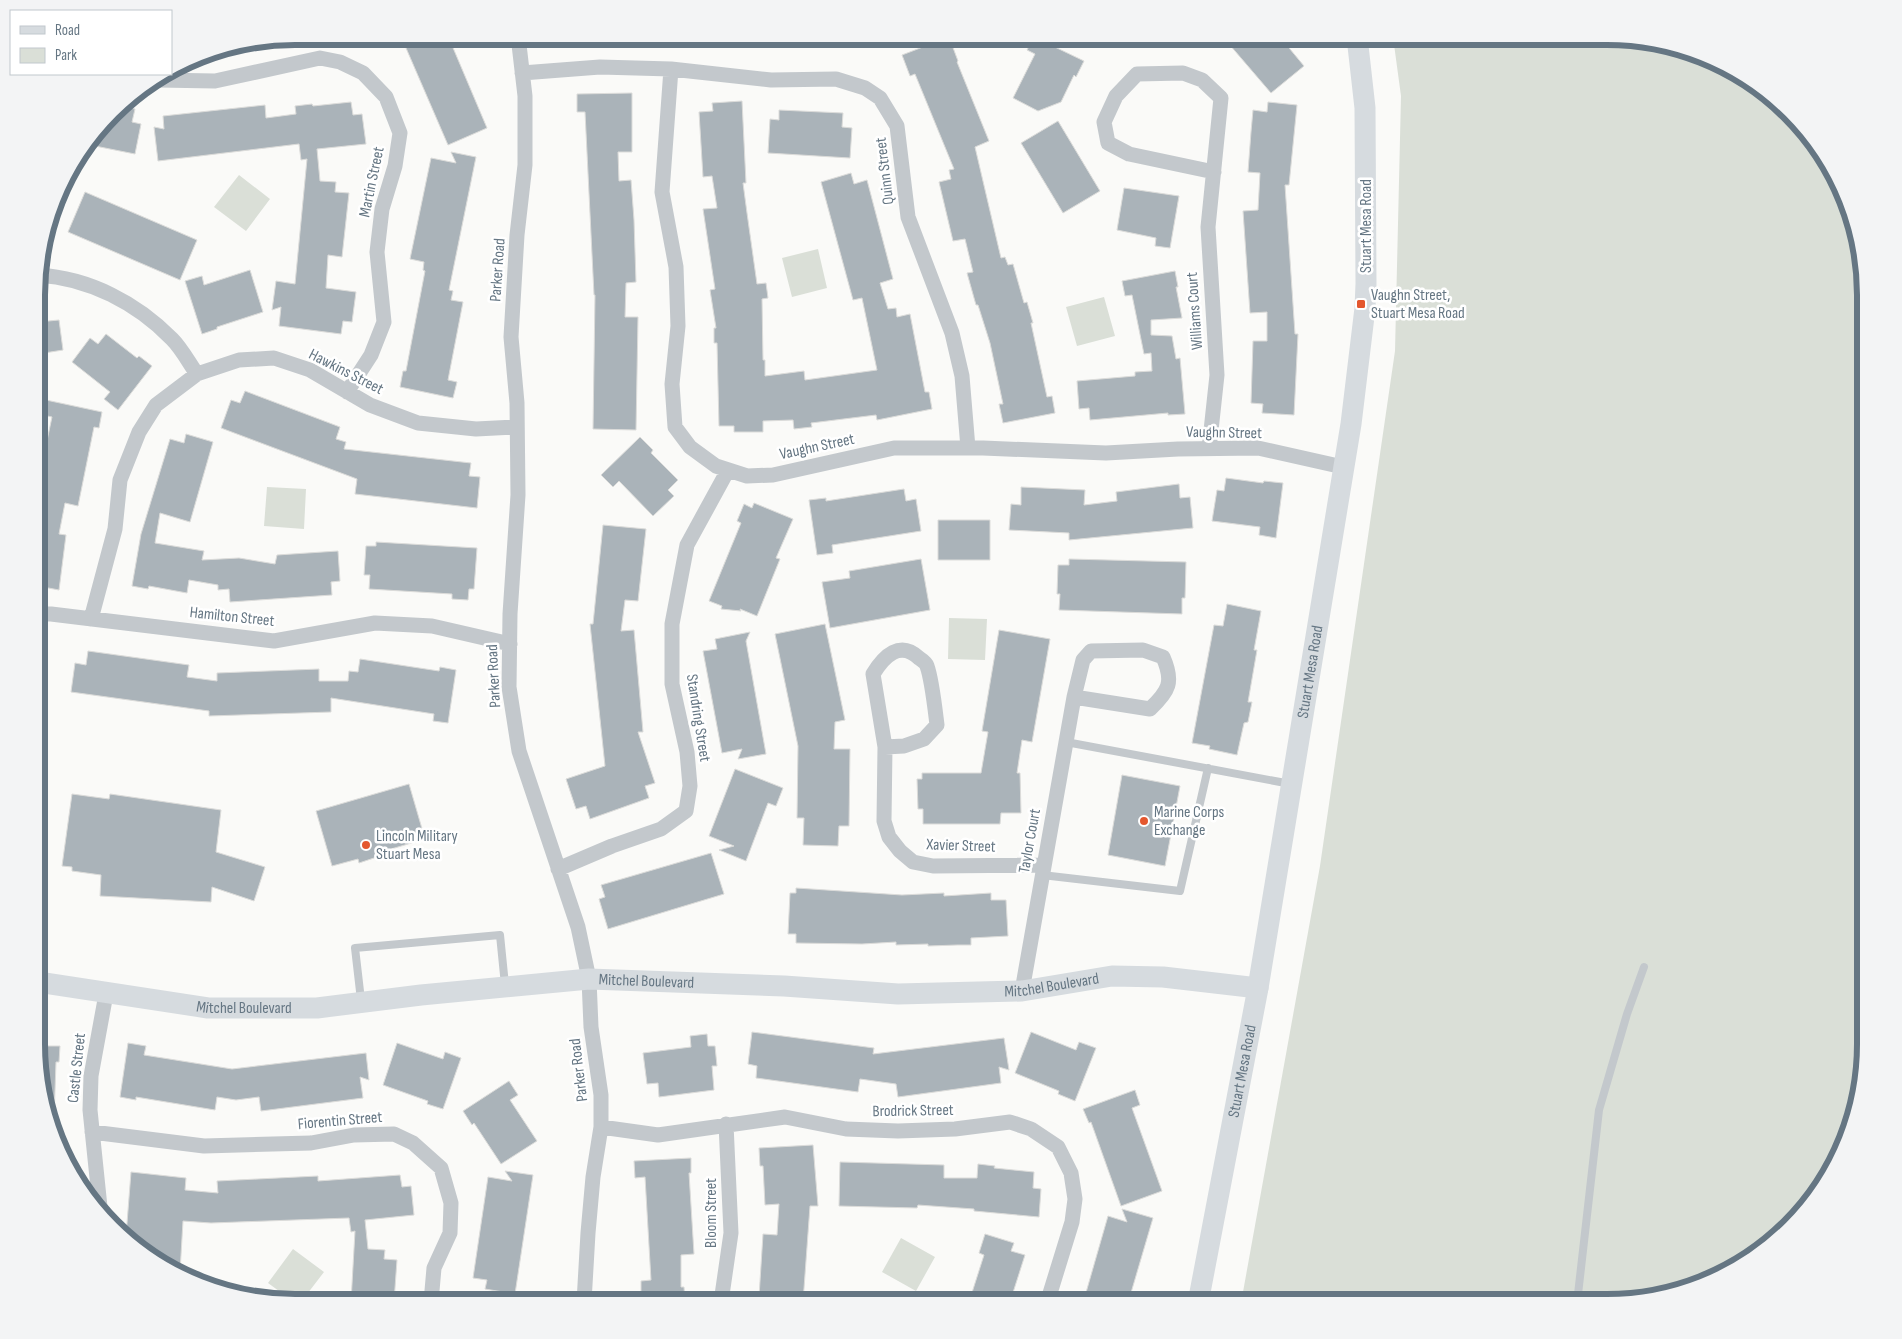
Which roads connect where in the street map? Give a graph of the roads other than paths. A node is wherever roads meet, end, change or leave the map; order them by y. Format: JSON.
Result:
{"nodes":[{"id":1,"x":519,"y":45,"type":"edge"},
{"id":2,"x":1358,"y":45,"type":"edge"},
{"id":3,"x":671,"y":68,"type":"junction"},
{"id":4,"x":522,"y":73,"type":"junction"},
{"id":5,"x":167,"y":80,"type":"edge"},
{"id":6,"x":1214,"y":172,"type":"junction"},
{"id":7,"x":46,"y":276,"type":"edge"},
{"id":8,"x":197,"y":374,"type":"junction"},
{"id":9,"x":347,"y":392,"type":"junction"},
{"id":10,"x":518,"y":427,"type":"junction"},
{"id":11,"x":968,"y":448,"type":"junction"},
{"id":12,"x":1209,"y":448,"type":"junction"},
{"id":13,"x":1343,"y":467,"type":"junction"},
{"id":14,"x":728,"y":470,"type":"junction"},
{"id":15,"x":45,"y":614,"type":"edge"},
{"id":16,"x":92,"y":619,"type":"junction"},
{"id":17,"x":510,"y":644,"type":"junction"},
{"id":18,"x":1074,"y":697,"type":"junction"},
{"id":19,"x":1066,"y":742,"type":"junction"},
{"id":20,"x":885,"y":747,"type":"junction"},
{"id":21,"x":1208,"y":768,"type":"junction"},
{"id":22,"x":1291,"y":784,"type":"junction"},
{"id":23,"x":558,"y":869,"type":"junction"},
{"id":24,"x":1042,"y":870,"type":"junction"},
{"id":25,"x":1644,"y":967,"type":"dead end"},
{"id":26,"x":589,"y":980,"type":"junction"},
{"id":27,"x":45,"y":983,"type":"edge"},
{"id":28,"x":505,"y":987,"type":"junction"},
{"id":29,"x":1258,"y":988,"type":"junction"},
{"id":30,"x":1022,"y":991,"type":"junction"},
{"id":31,"x":106,"y":994,"type":"junction"},
{"id":32,"x":361,"y":1002,"type":"junction"},
{"id":33,"x":726,"y":1124,"type":"junction"},
{"id":34,"x":601,"y":1127,"type":"junction"},
{"id":35,"x":92,"y":1132,"type":"junction"},
{"id":36,"x":99,"y":1199,"type":"edge"},
{"id":37,"x":432,"y":1294,"type":"edge"},
{"id":38,"x":585,"y":1294,"type":"edge"},
{"id":39,"x":722,"y":1294,"type":"edge"},
{"id":40,"x":1050,"y":1294,"type":"edge"},
{"id":41,"x":1200,"y":1294,"type":"edge"},
{"id":42,"x":1578,"y":1294,"type":"edge"}],
"edges":[{"from":1,"to":4,"type":"street","name":"Parker Road"},
{"from":2,"to":13,"type":"main road","name":"Stuart Mesa Road"},
{"from":3,"to":4,"type":"street","name":"Quinn Street"},
{"from":3,"to":11,"type":"street","name":"Quinn Street"},
{"from":3,"to":14,"type":"street","name":"Vaughn Street"},
{"from":4,"to":10,"type":"street","name":"Parker Road"},
{"from":5,"to":9,"type":"street","name":"Martin Street"},
{"from":6,"to":6,"type":"street","name":"Williams Court"},
{"from":6,"to":12,"type":"street","name":"Williams Court"},
{"from":7,"to":8,"type":"street"},
{"from":8,"to":9,"type":"street","name":"Hawkins Street"},
{"from":8,"to":16,"type":"street","name":"Hawkins Street"},
{"from":9,"to":10,"type":"street","name":"Hawkins Street"},
{"from":10,"to":17,"type":"street","name":"Parker Road"},
{"from":11,"to":12,"type":"street","name":"Vaughn Street"},
{"from":11,"to":14,"type":"street","name":"Vaughn Street"},
{"from":12,"to":13,"type":"street","name":"Vaughn Street"},
{"from":13,"to":22,"type":"main road","name":"Stuart Mesa Road"},
{"from":14,"to":23,"type":"street","name":"Standring Street"},
{"from":15,"to":16,"type":"street","name":"Hamilton Street"},
{"from":16,"to":17,"type":"street","name":"Hamilton Street"},
{"from":17,"to":23,"type":"street","name":"Parker Road"},
{"from":18,"to":18,"type":"street","name":"Taylor Court"},
{"from":18,"to":19,"type":"street","name":"Taylor Court"},
{"from":19,"to":21,"type":"lane"},
{"from":19,"to":24,"type":"street","name":"Taylor Court"},
{"from":20,"to":20,"type":"street","name":"Xavier Street"},
{"from":20,"to":24,"type":"street","name":"Xavier Street"},
{"from":21,"to":22,"type":"lane"},
{"from":21,"to":24,"type":"lane"},
{"from":22,"to":29,"type":"main road","name":"Stuart Mesa Road"},
{"from":23,"to":26,"type":"street","name":"Parker Road"},
{"from":24,"to":30,"type":"street","name":"Taylor Court"},
{"from":25,"to":42,"type":"lane"},
{"from":26,"to":28,"type":"main road","name":"Mitchel Boulevard"},
{"from":26,"to":30,"type":"main road","name":"Mitchel Boulevard"},
{"from":26,"to":34,"type":"street","name":"Parker Road"},
{"from":27,"to":31,"type":"main road","name":"Mitchel Boulevard"},
{"from":28,"to":32,"type":"main road","name":"Mitchel Boulevard"},
{"from":28,"to":32,"type":"lane"},
{"from":29,"to":30,"type":"main road","name":"Mitchel Boulevard"},
{"from":29,"to":41,"type":"main road","name":"Stuart Mesa Road"},
{"from":31,"to":32,"type":"main road","name":"Mitchel Boulevard"},
{"from":31,"to":35,"type":"street","name":"Castle Street"},
{"from":33,"to":34,"type":"street","name":"Brodrick Street"},
{"from":33,"to":39,"type":"street","name":"Bloom Street"},
{"from":33,"to":40,"type":"street","name":"Brodrick Street"},
{"from":34,"to":38,"type":"street","name":"Parker Road"},
{"from":35,"to":36,"type":"street","name":"Castle Street"},
{"from":35,"to":37,"type":"street","name":"Fiorentin Street"}]}
